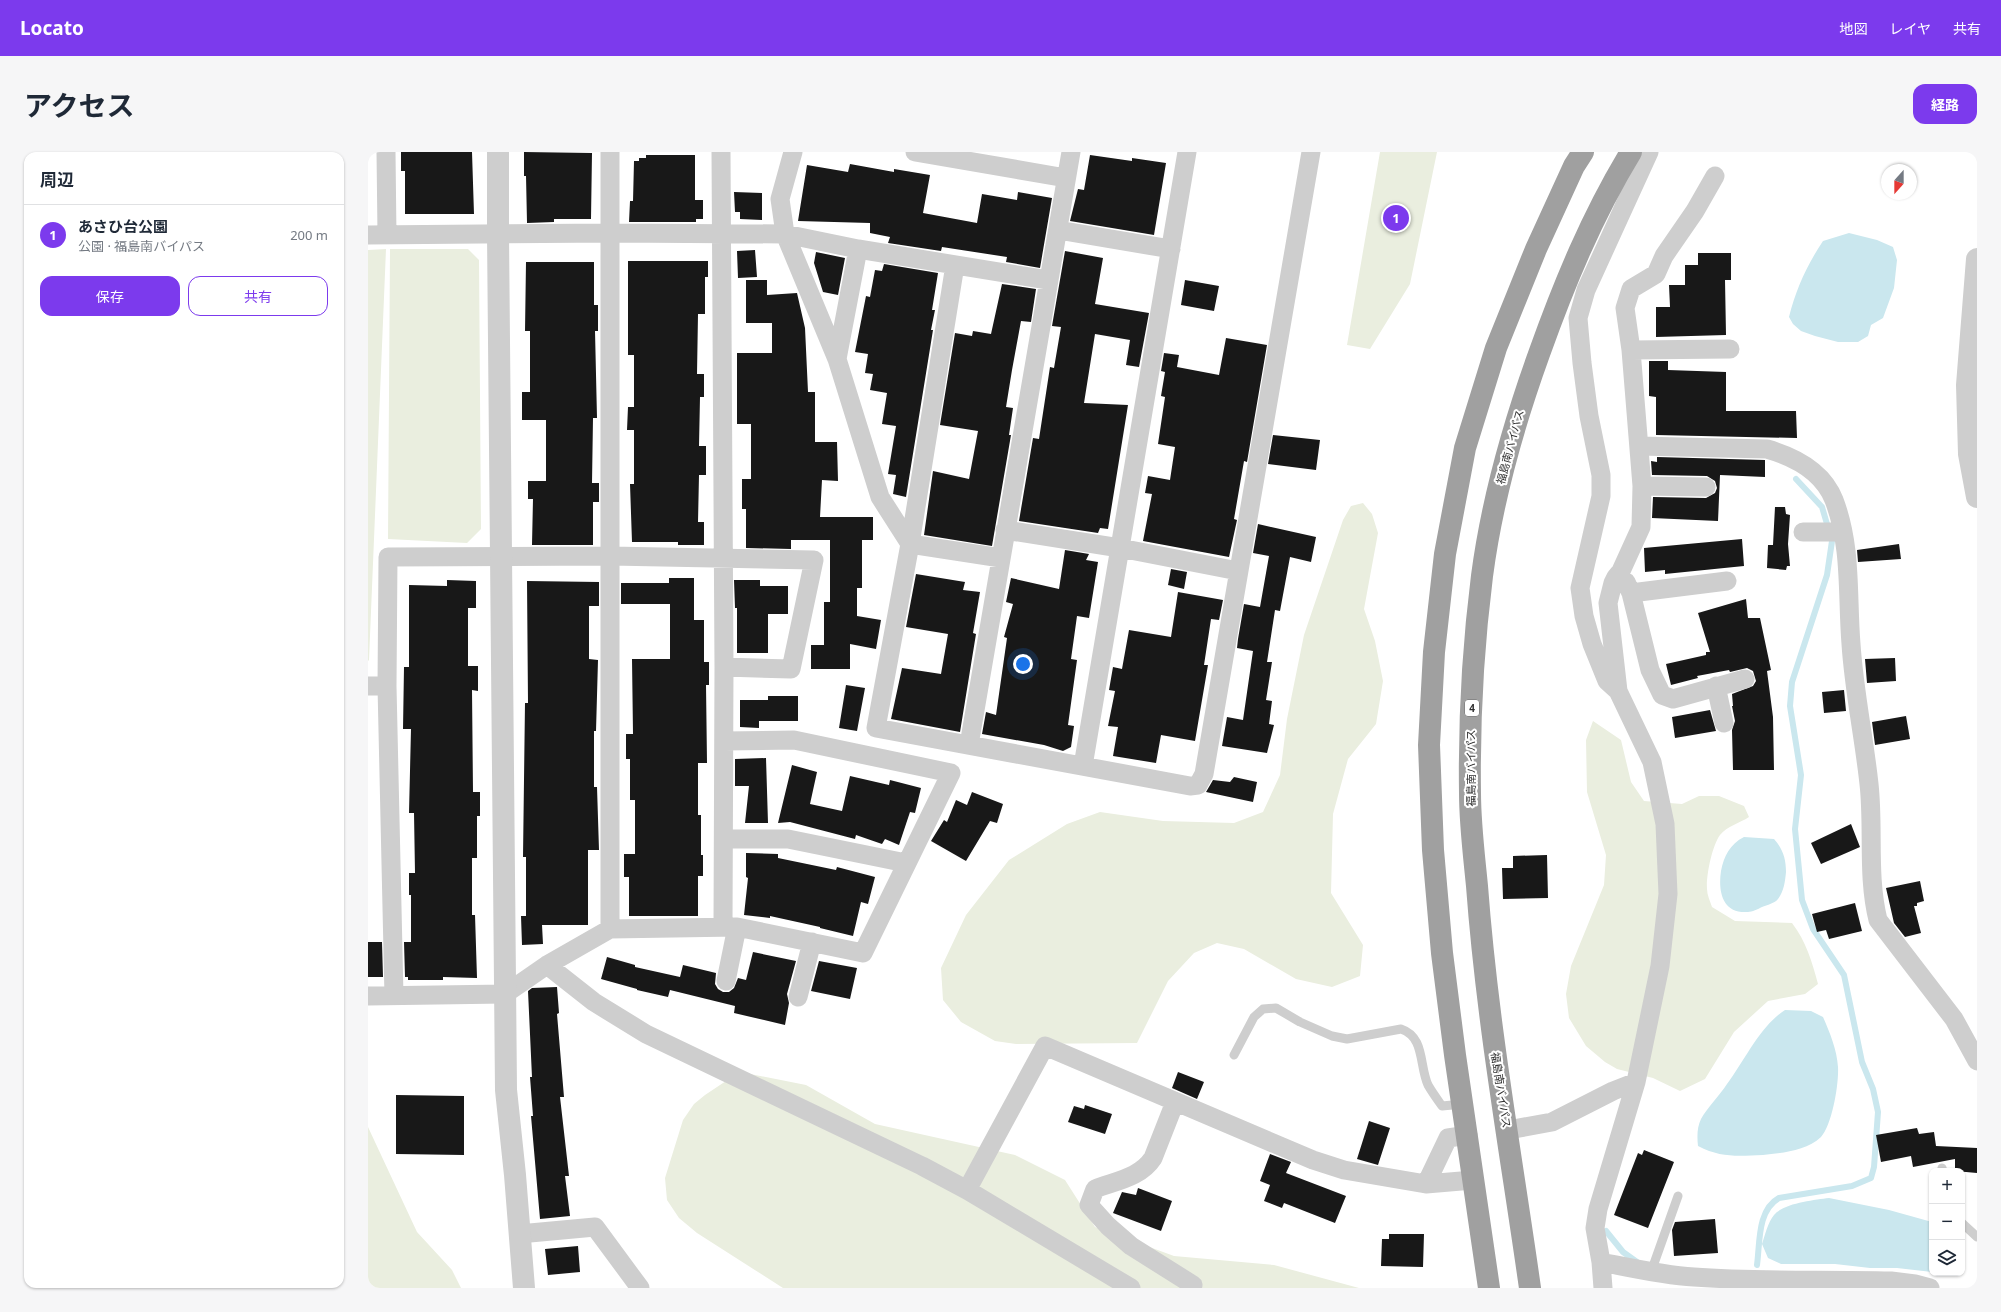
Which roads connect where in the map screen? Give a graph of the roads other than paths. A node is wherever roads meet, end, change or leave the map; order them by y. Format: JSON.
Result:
{"nodes":[{"id":1,"x":386,"y":152,"type":"edge"},
{"id":2,"x":498,"y":152,"type":"edge"},
{"id":3,"x":610,"y":152,"type":"edge"},
{"id":4,"x":721,"y":152,"type":"edge"},
{"id":5,"x":793,"y":152,"type":"edge"},
{"id":6,"x":915,"y":152,"type":"edge"},
{"id":7,"x":1071,"y":152,"type":"edge"},
{"id":8,"x":1187,"y":152,"type":"edge"},
{"id":9,"x":1311,"y":152,"type":"edge"},
{"id":10,"x":1583,"y":152,"type":"edge"},
{"id":11,"x":1632,"y":152,"type":"edge"},
{"id":12,"x":1649,"y":152,"type":"edge"},
{"id":13,"x":1715,"y":176,"type":"dead end"},
{"id":14,"x":1066,"y":178,"type":"junction"},
{"id":15,"x":1058,"y":230,"type":"junction"},
{"id":16,"x":611,"y":233,"type":"junction"},
{"id":17,"x":498,"y":234,"type":"junction"},
{"id":18,"x":721,"y":234,"type":"junction"},
{"id":19,"x":785,"y":234,"type":"junction"},
{"id":20,"x":368,"y":235,"type":"edge"},
{"id":21,"x":387,"y":236,"type":"junction"},
{"id":22,"x":858,"y":249,"type":"junction"},
{"id":23,"x":1170,"y":249,"type":"junction"},
{"id":24,"x":1977,"y":259,"type":"edge"},
{"id":25,"x":955,"y":265,"type":"junction"},
{"id":26,"x":1048,"y":280,"type":"junction"},
{"id":27,"x":1730,"y":349,"type":"dead end"},
{"id":28,"x":1631,"y":350,"type":"junction"},
{"id":29,"x":837,"y":359,"type":"junction"},
{"id":30,"x":1639,"y":446,"type":"junction"},
{"id":31,"x":1642,"y":486,"type":"junction"},
{"id":32,"x":1706,"y":486,"type":"dead end"},
{"id":33,"x":1977,"y":497,"type":"edge"},
{"id":34,"x":1006,"y":530,"type":"junction"},
{"id":35,"x":1802,"y":532,"type":"dead end"},
{"id":36,"x":1842,"y":532,"type":"junction"},
{"id":37,"x":910,"y":544,"type":"junction"},
{"id":38,"x":1120,"y":548,"type":"junction"},
{"id":39,"x":611,"y":556,"type":"junction"},
{"id":40,"x":501,"y":558,"type":"junction"},
{"id":41,"x":722,"y":558,"type":"junction"},
{"id":42,"x":1001,"y":558,"type":"junction"},
{"id":43,"x":1238,"y":571,"type":"junction"},
{"id":44,"x":1621,"y":571,"type":"junction"},
{"id":45,"x":1727,"y":581,"type":"dead end"},
{"id":46,"x":1631,"y":594,"type":"junction"},
{"id":47,"x":724,"y":666,"type":"junction"},
{"id":48,"x":1745,"y":679,"type":"dead end"},
{"id":49,"x":368,"y":686,"type":"edge"},
{"id":50,"x":387,"y":686,"type":"junction"},
{"id":51,"x":1716,"y":686,"type":"junction"},
{"id":52,"x":1618,"y":691,"type":"junction"},
{"id":53,"x":1724,"y":723,"type":"dead end"},
{"id":54,"x":724,"y":741,"type":"junction"},
{"id":55,"x":969,"y":745,"type":"junction"},
{"id":56,"x":1083,"y":766,"type":"junction"},
{"id":57,"x":724,"y":838,"type":"junction"},
{"id":58,"x":906,"y":863,"type":"junction"},
{"id":59,"x":730,"y":926,"type":"junction"},
{"id":60,"x":610,"y":929,"type":"junction"},
{"id":61,"x":812,"y":942,"type":"junction"},
{"id":62,"x":547,"y":965,"type":"junction"},
{"id":63,"x":726,"y":981,"type":"dead end"},
{"id":64,"x":505,"y":994,"type":"junction"},
{"id":65,"x":368,"y":996,"type":"edge"},
{"id":66,"x":394,"y":996,"type":"junction"},
{"id":67,"x":798,"y":997,"type":"dead end"},
{"id":68,"x":1234,"y":1055,"type":"dead end"},
{"id":69,"x":1977,"y":1060,"type":"edge"},
{"id":70,"x":1636,"y":1082,"type":"junction"},
{"id":71,"x":1175,"y":1102,"type":"junction"},
{"id":72,"x":1463,"y":1104,"type":"junction"},
{"id":73,"x":1508,"y":1130,"type":"junction"},
{"id":74,"x":1468,"y":1135,"type":"junction"},
{"id":75,"x":1473,"y":1180,"type":"junction"},
{"id":76,"x":1426,"y":1184,"type":"junction"},
{"id":77,"x":967,"y":1190,"type":"junction"},
{"id":78,"x":1678,"y":1196,"type":"dead end"},
{"id":79,"x":1965,"y":1226,"type":"edge"},
{"id":80,"x":519,"y":1234,"type":"junction"},
{"id":81,"x":1977,"y":1237,"type":"edge"},
{"id":82,"x":1601,"y":1262,"type":"junction"},
{"id":83,"x":1651,"y":1272,"type":"junction"},
{"id":84,"x":524,"y":1288,"type":"edge"},
{"id":85,"x":640,"y":1288,"type":"edge"},
{"id":86,"x":1131,"y":1288,"type":"edge"},
{"id":87,"x":1190,"y":1288,"type":"edge"},
{"id":88,"x":1489,"y":1288,"type":"edge"},
{"id":89,"x":1530,"y":1288,"type":"edge"},
{"id":90,"x":1602,"y":1288,"type":"edge"},
{"id":91,"x":1930,"y":1288,"type":"edge"}],
"edges":[{"from":1,"to":21,"type":"street"},
{"from":2,"to":17,"type":"street"},
{"from":3,"to":16,"type":"street"},
{"from":4,"to":18,"type":"street"},
{"from":5,"to":19,"type":"street"},
{"from":6,"to":14,"type":"street"},
{"from":7,"to":14,"type":"street"},
{"from":8,"to":23,"type":"street"},
{"from":9,"to":43,"type":"street"},
{"from":10,"to":72,"type":"highway"},
{"from":11,"to":73,"type":"highway","name":"福島南バイパス","number":"4"},
{"from":12,"to":52,"type":"street"},
{"from":13,"to":28,"type":"street"},
{"from":14,"to":15,"type":"street"},
{"from":15,"to":23,"type":"street"},
{"from":15,"to":26,"type":"street"},
{"from":16,"to":17,"type":"street"},
{"from":16,"to":18,"type":"street"},
{"from":16,"to":39,"type":"street"},
{"from":17,"to":21,"type":"street"},
{"from":17,"to":40,"type":"street"},
{"from":18,"to":19,"type":"street"},
{"from":18,"to":41,"type":"street"},
{"from":19,"to":22,"type":"street"},
{"from":19,"to":29,"type":"street"},
{"from":20,"to":21,"type":"street"},
{"from":22,"to":25,"type":"street"},
{"from":22,"to":29,"type":"street"},
{"from":23,"to":38,"type":"street"},
{"from":24,"to":33,"type":"street"},
{"from":25,"to":26,"type":"street"},
{"from":25,"to":37,"type":"street"},
{"from":26,"to":34,"type":"street"},
{"from":27,"to":28,"type":"street"},
{"from":28,"to":30,"type":"street"},
{"from":29,"to":37,"type":"street"},
{"from":30,"to":31,"type":"street"},
{"from":30,"to":36,"type":"street"},
{"from":31,"to":32,"type":"street"},
{"from":31,"to":44,"type":"street"},
{"from":34,"to":38,"type":"street"},
{"from":34,"to":42,"type":"street"},
{"from":35,"to":36,"type":"street"},
{"from":36,"to":69,"type":"street"},
{"from":37,"to":42,"type":"street"},
{"from":37,"to":55,"type":"street"},
{"from":38,"to":43,"type":"street"},
{"from":38,"to":56,"type":"street"},
{"from":39,"to":40,"type":"street"},
{"from":39,"to":41,"type":"street"},
{"from":39,"to":60,"type":"street"},
{"from":40,"to":50,"type":"street"},
{"from":40,"to":64,"type":"street"},
{"from":41,"to":47,"type":"street"},
{"from":41,"to":47,"type":"street"},
{"from":42,"to":55,"type":"street"},
{"from":43,"to":56,"type":"street"},
{"from":44,"to":46,"type":"street"},
{"from":44,"to":52,"type":"street"},
{"from":45,"to":46,"type":"street"},
{"from":46,"to":51,"type":"street"},
{"from":47,"to":54,"type":"street"},
{"from":48,"to":51,"type":"street"},
{"from":49,"to":50,"type":"street"},
{"from":50,"to":66,"type":"street"},
{"from":51,"to":53,"type":"street"},
{"from":52,"to":70,"type":"street"},
{"from":54,"to":57,"type":"street"},
{"from":54,"to":58,"type":"street"},
{"from":55,"to":56,"type":"street"},
{"from":57,"to":58,"type":"street"},
{"from":57,"to":59,"type":"street"},
{"from":58,"to":61,"type":"street"},
{"from":59,"to":60,"type":"street"},
{"from":59,"to":61,"type":"street"},
{"from":59,"to":63,"type":"street"},
{"from":60,"to":62,"type":"street"},
{"from":61,"to":67,"type":"street"},
{"from":62,"to":64,"type":"street"},
{"from":62,"to":77,"type":"street"},
{"from":64,"to":66,"type":"street"},
{"from":64,"to":80,"type":"street"},
{"from":65,"to":66,"type":"street"},
{"from":68,"to":72,"type":"lane"},
{"from":70,"to":73,"type":"street"},
{"from":70,"to":82,"type":"street"},
{"from":71,"to":76,"type":"street"},
{"from":71,"to":77,"type":"street"},
{"from":71,"to":87,"type":"street"},
{"from":72,"to":74,"type":"highway"},
{"from":73,"to":89,"type":"highway","name":"福島南バイパス","number":"4"},
{"from":74,"to":75,"type":"highway"},
{"from":74,"to":76,"type":"street"},
{"from":75,"to":76,"type":"street"},
{"from":75,"to":88,"type":"highway"},
{"from":77,"to":86,"type":"street"},
{"from":78,"to":83,"type":"lane"},
{"from":79,"to":81,"type":"lane"},
{"from":80,"to":84,"type":"street"},
{"from":80,"to":85,"type":"street"},
{"from":82,"to":83,"type":"street"},
{"from":82,"to":90,"type":"street"},
{"from":83,"to":91,"type":"street"}]}
